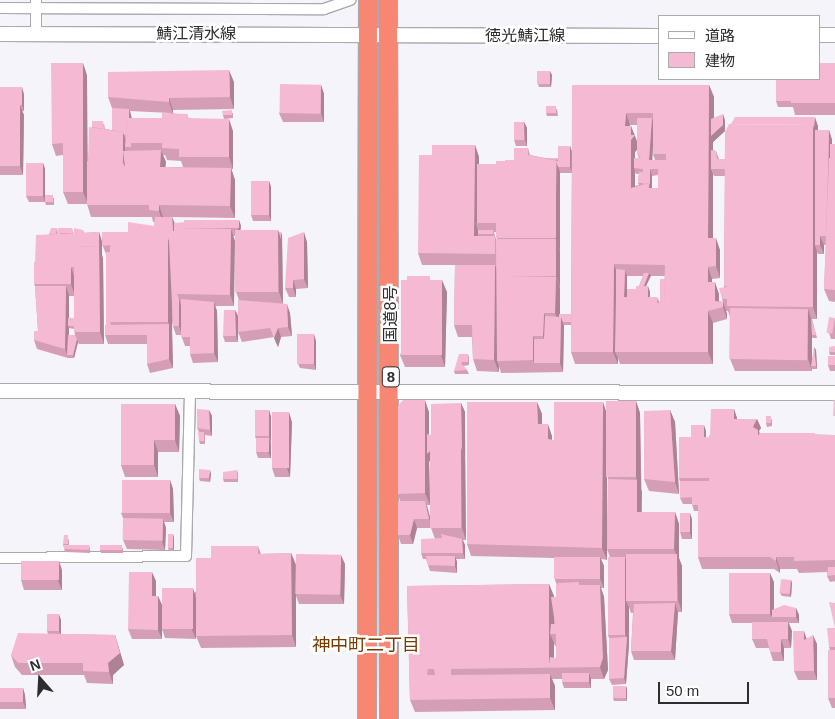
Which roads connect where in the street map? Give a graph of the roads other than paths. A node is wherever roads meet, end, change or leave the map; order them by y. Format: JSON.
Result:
{"nodes":[{"id":1,"x":368,"y":0,"type":"edge"},
{"id":2,"x":388,"y":0,"type":"edge"},
{"id":3,"x":346,"y":1,"type":"edge"},
{"id":4,"x":36,"y":4,"type":"edge"},
{"id":5,"x":281,"y":4,"type":"edge"},
{"id":6,"x":0,"y":8,"type":"edge"},
{"id":7,"x":0,"y":34,"type":"edge"},
{"id":8,"x":36,"y":34,"type":"junction"},
{"id":9,"x":820,"y":35,"type":"edge"},
{"id":10,"x":835,"y":35,"type":"edge"},
{"id":11,"x":391,"y":36,"type":"junction"},
{"id":12,"x":658,"y":36,"type":"edge"},
{"id":13,"x":369,"y":37,"type":"junction"},
{"id":14,"x":0,"y":391,"type":"edge"},
{"id":15,"x":190,"y":392,"type":"junction"},
{"id":16,"x":369,"y":393,"type":"junction"},
{"id":17,"x":390,"y":393,"type":"junction"},
{"id":18,"x":835,"y":394,"type":"edge"},
{"id":19,"x":0,"y":558,"type":"edge"},
{"id":20,"x":367,"y":719,"type":"edge"},
{"id":21,"x":389,"y":719,"type":"edge"}],
"edges":[{"from":1,"to":13,"type":"highway","name":"国道8号","number":"8"},
{"from":2,"to":11,"type":"highway","name":"国道8号","number":"8"},
{"from":3,"to":5,"type":"street"},
{"from":4,"to":5,"type":"street"},
{"from":4,"to":6,"type":"street"},
{"from":4,"to":8,"type":"street"},
{"from":7,"to":8,"type":"street","name":"鯖江清水線"},
{"from":8,"to":13,"type":"street","name":"鯖江清水線"},
{"from":9,"to":10,"type":"street"},
{"from":11,"to":12,"type":"street","name":"徳光鯖江線"},
{"from":11,"to":13,"type":"street","name":"鯖江清水線"},
{"from":11,"to":17,"type":"highway","name":"国道8号","number":"8"},
{"from":13,"to":16,"type":"highway","name":"国道8号","number":"8"},
{"from":14,"to":15,"type":"street"},
{"from":15,"to":16,"type":"street"},
{"from":15,"to":19,"type":"street"},
{"from":16,"to":17,"type":"street"},
{"from":16,"to":20,"type":"highway","name":"国道8号","number":"8"},
{"from":17,"to":18,"type":"street"},
{"from":17,"to":21,"type":"highway","name":"国道8号","number":"8"}]}
